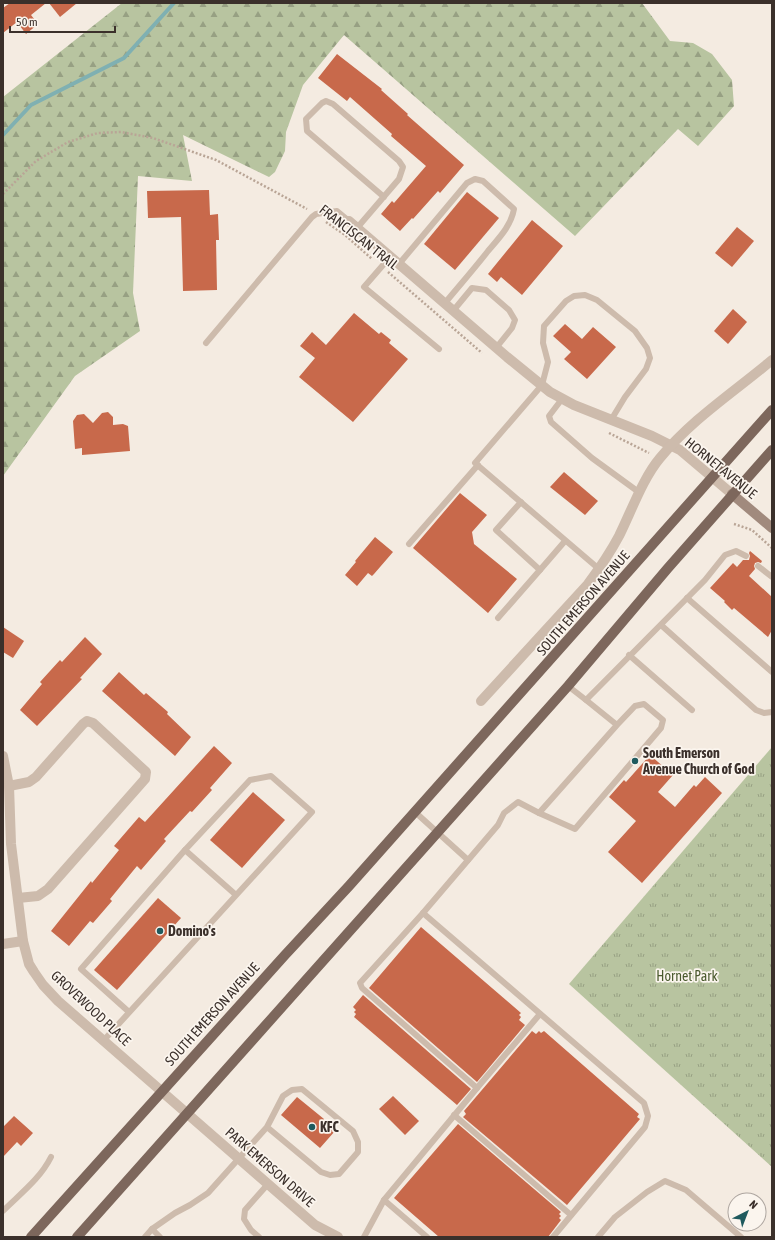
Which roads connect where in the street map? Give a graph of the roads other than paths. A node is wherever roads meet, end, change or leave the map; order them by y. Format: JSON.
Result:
{"nodes":[{"id":1,"x":384,"y":197,"type":"junction"},
{"id":2,"x":349,"y":221,"type":"joint"},
{"id":3,"x":358,"y":228,"type":"junction"},
{"id":4,"x":390,"y":256,"type":"junction"},
{"id":5,"x":399,"y":264,"type":"junction"},
{"id":6,"x":445,"y":303,"type":"junction"},
{"id":7,"x":453,"y":311,"type":"junction"},
{"id":8,"x":206,"y":343,"type":"dead end"},
{"id":9,"x":496,"y":348,"type":"junction"},
{"id":10,"x":439,"y":349,"type":"dead end"},
{"id":11,"x":772,"y":360,"type":"edge"},
{"id":12,"x":542,"y":386,"type":"junction"},
{"id":13,"x":562,"y":399,"type":"junction"},
{"id":14,"x":772,"y":410,"type":"edge"},
{"id":15,"x":611,"y":420,"type":"junction"},
{"id":16,"x":671,"y":446,"type":"junction"},
{"id":17,"x":772,"y":450,"type":"edge"},
{"id":18,"x":478,"y":465,"type":"junction"},
{"id":19,"x":712,"y":478,"type":"junction"},
{"id":20,"x":640,"y":492,"type":"junction"},
{"id":21,"x":732,"y":494,"type":"junction"},
{"id":22,"x":521,"y":502,"type":"junction"},
{"id":23,"x":772,"y":528,"type":"edge"},
{"id":24,"x":565,"y":541,"type":"junction"},
{"id":25,"x":409,"y":544,"type":"dead end"},
{"id":26,"x":746,"y":556,"type":"dead end"},
{"id":27,"x":758,"y":566,"type":"dead end"},
{"id":28,"x":599,"y":569,"type":"junction"},
{"id":29,"x":540,"y":570,"type":"junction"},
{"id":30,"x":772,"y":577,"type":"edge"},
{"id":31,"x":687,"y":598,"type":"junction"},
{"id":32,"x":498,"y":618,"type":"dead end"},
{"id":33,"x":660,"y":626,"type":"junction"},
{"id":34,"x":629,"y":655,"type":"junction"},
{"id":35,"x":772,"y":672,"type":"edge"},
{"id":36,"x":568,"y":686,"type":"junction"},
{"id":37,"x":586,"y":700,"type":"junction"},
{"id":38,"x":481,"y":701,"type":"dead end"},
{"id":39,"x":692,"y":710,"type":"dead end"},
{"id":40,"x":772,"y":712,"type":"edge"},
{"id":41,"x":617,"y":725,"type":"junction"},
{"id":42,"x":3,"y":756,"type":"edge"},
{"id":43,"x":9,"y":786,"type":"junction"},
{"id":44,"x":415,"y":812,"type":"junction"},
{"id":45,"x":539,"y":813,"type":"junction"},
{"id":46,"x":438,"y":832,"type":"junction"},
{"id":47,"x":186,"y":850,"type":"junction"},
{"id":48,"x":468,"y":860,"type":"junction"},
{"id":49,"x":236,"y":895,"type":"junction"},
{"id":50,"x":18,"y":898,"type":"junction"},
{"id":51,"x":423,"y":913,"type":"junction"},
{"id":52,"x":23,"y":941,"type":"junction"},
{"id":53,"x":3,"y":944,"type":"edge"},
{"id":54,"x":129,"y":1012,"type":"junction"},
{"id":55,"x":540,"y":1014,"type":"junction"},
{"id":56,"x":104,"y":1040,"type":"junction"},
{"id":57,"x":477,"y":1088,"type":"junction"},
{"id":58,"x":161,"y":1091,"type":"junction"},
{"id":59,"x":187,"y":1114,"type":"junction"},
{"id":60,"x":454,"y":1116,"type":"junction"},
{"id":61,"x":267,"y":1127,"type":"junction"},
{"id":62,"x":51,"y":1157,"type":"dead end"},
{"id":63,"x":238,"y":1158,"type":"junction"},
{"id":64,"x":268,"y":1184,"type":"junction"},
{"id":65,"x":384,"y":1200,"type":"junction"},
{"id":66,"x":3,"y":1211,"type":"edge"},
{"id":67,"x":571,"y":1215,"type":"junction"},
{"id":68,"x":152,"y":1229,"type":"junction"},
{"id":69,"x":333,"y":1236,"type":"edge"},
{"id":70,"x":31,"y":1237,"type":"edge"},
{"id":71,"x":77,"y":1237,"type":"edge"},
{"id":72,"x":145,"y":1237,"type":"edge"},
{"id":73,"x":160,"y":1237,"type":"edge"},
{"id":74,"x":259,"y":1237,"type":"edge"},
{"id":75,"x":364,"y":1237,"type":"edge"},
{"id":76,"x":427,"y":1237,"type":"edge"},
{"id":77,"x":553,"y":1237,"type":"edge"},
{"id":78,"x":598,"y":1237,"type":"edge"},
{"id":79,"x":741,"y":1237,"type":"edge"}],
"edges":[{"from":1,"to":1,"type":"lane"},
{"from":1,"to":3,"type":"lane"},
{"from":2,"to":3,"type":"street"},
{"from":2,"to":8,"type":"lane"},
{"from":3,"to":4,"type":"street"},
{"from":4,"to":5,"type":"street"},
{"from":4,"to":10,"type":"lane"},
{"from":5,"to":6,"type":"street"},
{"from":5,"to":6,"type":"lane"},
{"from":6,"to":7,"type":"street"},
{"from":7,"to":9,"type":"street"},
{"from":7,"to":9,"type":"lane"},
{"from":9,"to":12,"type":"street"},
{"from":11,"to":16,"type":"street","name":"SOUTH EMERSON AVENUE"},
{"from":12,"to":13,"type":"street"},
{"from":12,"to":15,"type":"lane"},
{"from":12,"to":18,"type":"lane"},
{"from":13,"to":15,"type":"street"},
{"from":13,"to":20,"type":"lane"},
{"from":14,"to":19,"type":"main road","name":"SOUTH EMERSON AVENUE"},
{"from":15,"to":16,"type":"street","name":"HORNET AVENUE"},
{"from":16,"to":19,"type":"street","name":"HORNET AVENUE"},
{"from":16,"to":20,"type":"street","name":"SOUTH EMERSON AVENUE"},
{"from":17,"to":21,"type":"main road"},
{"from":18,"to":22,"type":"lane"},
{"from":18,"to":25,"type":"lane"},
{"from":19,"to":21,"type":"street","name":"HORNET AVENUE"},
{"from":19,"to":44,"type":"main road","name":"SOUTH EMERSON AVENUE"},
{"from":20,"to":28,"type":"street","name":"SOUTH EMERSON AVENUE"},
{"from":21,"to":23,"type":"street","name":"HORNET AVENUE"},
{"from":21,"to":36,"type":"main road"},
{"from":22,"to":24,"type":"lane"},
{"from":22,"to":29,"type":"lane"},
{"from":24,"to":28,"type":"lane"},
{"from":24,"to":29,"type":"lane"},
{"from":26,"to":31,"type":"lane"},
{"from":27,"to":30,"type":"lane"},
{"from":28,"to":38,"type":"street","name":"SOUTH EMERSON AVENUE"},
{"from":29,"to":32,"type":"lane"},
{"from":31,"to":33,"type":"lane"},
{"from":31,"to":35,"type":"lane"},
{"from":33,"to":34,"type":"lane"},
{"from":33,"to":40,"type":"lane"},
{"from":34,"to":37,"type":"lane"},
{"from":34,"to":39,"type":"lane"},
{"from":36,"to":37,"type":"lane"},
{"from":36,"to":46,"type":"main road"},
{"from":37,"to":41,"type":"lane"},
{"from":41,"to":45,"type":"lane"},
{"from":41,"to":45,"type":"lane"},
{"from":42,"to":43,"type":"street","name":"GROVEWOOD PLACE"},
{"from":43,"to":50,"type":"street","name":"GROVEWOOD PLACE"},
{"from":43,"to":50,"type":"street"},
{"from":44,"to":46,"type":"lane"},
{"from":44,"to":58,"type":"main road","name":"SOUTH EMERSON AVENUE"},
{"from":45,"to":48,"type":"lane"},
{"from":46,"to":48,"type":"lane"},
{"from":46,"to":59,"type":"main road"},
{"from":47,"to":49,"type":"lane"},
{"from":47,"to":49,"type":"lane"},
{"from":47,"to":54,"type":"lane"},
{"from":48,"to":51,"type":"lane"},
{"from":49,"to":54,"type":"lane"},
{"from":50,"to":52,"type":"street","name":"GROVEWOOD PLACE"},
{"from":51,"to":55,"type":"lane"},
{"from":51,"to":57,"type":"lane"},
{"from":52,"to":53,"type":"street"},
{"from":52,"to":56,"type":"street","name":"GROVEWOOD PLACE"},
{"from":54,"to":56,"type":"lane"},
{"from":55,"to":57,"type":"lane"},
{"from":55,"to":67,"type":"lane"},
{"from":56,"to":58,"type":"street","name":"GROVEWOOD PLACE"},
{"from":57,"to":60,"type":"lane"},
{"from":58,"to":59,"type":"street","name":"GROVEWOOD PLACE"},
{"from":58,"to":70,"type":"main road","name":"SOUTH EMERSON AVENUE"},
{"from":59,"to":63,"type":"street","name":"PARK EMERSON DRIVE"},
{"from":59,"to":71,"type":"main road"},
{"from":60,"to":65,"type":"lane"},
{"from":60,"to":67,"type":"lane"},
{"from":61,"to":61,"type":"lane"},
{"from":61,"to":63,"type":"lane"},
{"from":62,"to":66,"type":"lane"},
{"from":63,"to":64,"type":"street","name":"PARK EMERSON DRIVE"},
{"from":63,"to":68,"type":"lane"},
{"from":64,"to":69,"type":"street","name":"PARK EMERSON DRIVE"},
{"from":64,"to":74,"type":"lane"},
{"from":65,"to":75,"type":"lane"},
{"from":65,"to":76,"type":"lane"},
{"from":67,"to":77,"type":"lane"},
{"from":68,"to":72,"type":"lane"},
{"from":68,"to":73,"type":"lane"},
{"from":78,"to":79,"type":"lane"}]}
